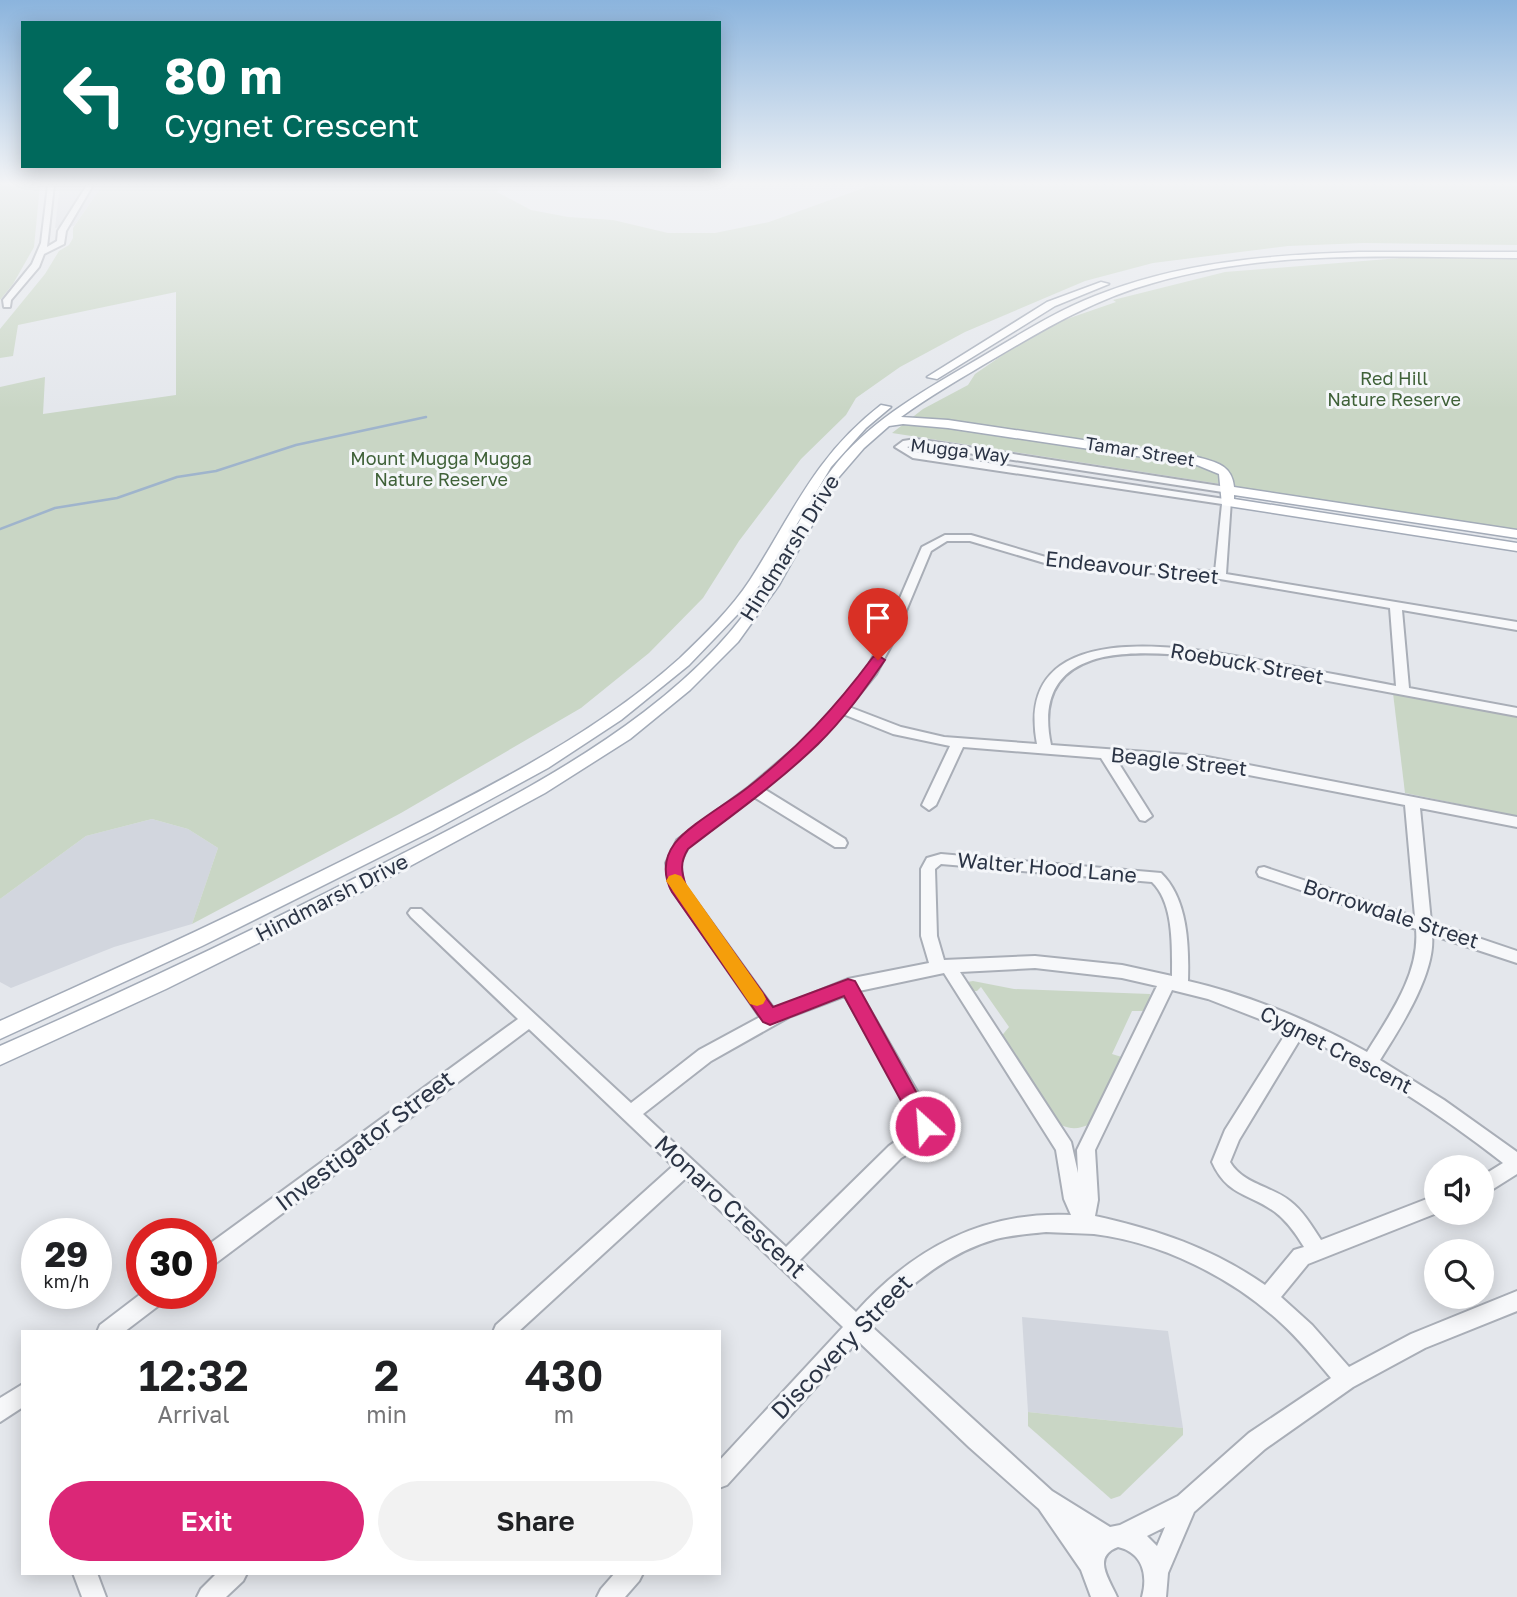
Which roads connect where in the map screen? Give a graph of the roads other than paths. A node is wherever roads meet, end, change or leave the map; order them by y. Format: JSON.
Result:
{"nodes":[{"id":1,"x":41,"y":260,"type":"edge"},
{"id":2,"x":1216,"y":260,"type":"edge"},
{"id":3,"x":1278,"y":260,"type":"edge"},
{"id":4,"x":0,"y":314,"type":"edge"},
{"id":5,"x":931,"y":391,"type":"junction"},
{"id":6,"x":883,"y":423,"type":"junction"},
{"id":7,"x":948,"y":424,"type":"junction"},
{"id":8,"x":1228,"y":496,"type":"junction"},
{"id":9,"x":1517,"y":534,"type":"edge"},
{"id":10,"x":1517,"y":547,"type":"edge"},
{"id":11,"x":1220,"y":576,"type":"junction"},
{"id":12,"x":1396,"y":606,"type":"junction"},
{"id":13,"x":1517,"y":626,"type":"edge"},
{"id":14,"x":1403,"y":691,"type":"junction"},
{"id":15,"x":842,"y":709,"type":"junction"},
{"id":16,"x":1517,"y":712,"type":"edge"},
{"id":17,"x":958,"y":743,"type":"junction"},
{"id":18,"x":1045,"y":749,"type":"junction"},
{"id":19,"x":1105,"y":753,"type":"junction"},
{"id":20,"x":754,"y":790,"type":"junction"},
{"id":21,"x":1412,"y":801,"type":"junction"},
{"id":22,"x":929,"y":805,"type":"dead end"},
{"id":23,"x":1145,"y":816,"type":"dead end"},
{"id":24,"x":1517,"y":822,"type":"edge"},
{"id":25,"x":840,"y":843,"type":"dead end"},
{"id":26,"x":1264,"y":873,"type":"dead end"},
{"id":27,"x":416,"y":913,"type":"dead end"},
{"id":28,"x":1425,"y":926,"type":"junction"},
{"id":29,"x":1517,"y":957,"type":"edge"},
{"id":30,"x":943,"y":966,"type":"junction"},
{"id":31,"x":1174,"y":983,"type":"junction"},
{"id":32,"x":848,"y":986,"type":"junction"},
{"id":33,"x":770,"y":1017,"type":"junction"},
{"id":34,"x":530,"y":1019,"type":"junction"},
{"id":35,"x":1299,"y":1026,"type":"junction"},
{"id":36,"x":0,"y":1030,"type":"edge"},
{"id":37,"x":0,"y":1056,"type":"edge"},
{"id":38,"x":1370,"y":1062,"type":"junction"},
{"id":39,"x":631,"y":1113,"type":"junction"},
{"id":40,"x":1517,"y":1163,"type":"edge"},
{"id":41,"x":687,"y":1166,"type":"junction"},
{"id":42,"x":1494,"y":1179,"type":"edge"},
{"id":43,"x":1424,"y":1209,"type":"edge"},
{"id":44,"x":1084,"y":1223,"type":"junction"},
{"id":45,"x":217,"y":1250,"type":"edge"},
{"id":46,"x":1317,"y":1250,"type":"junction"},
{"id":47,"x":788,"y":1259,"type":"junction"},
{"id":48,"x":1267,"y":1298,"type":"junction"},
{"id":49,"x":1517,"y":1301,"type":"edge"},
{"id":50,"x":138,"y":1309,"type":"edge"},
{"id":51,"x":856,"y":1328,"type":"junction"},
{"id":52,"x":110,"y":1330,"type":"edge"},
{"id":53,"x":505,"y":1330,"type":"edge"},
{"id":54,"x":1346,"y":1380,"type":"junction"},
{"id":55,"x":21,"y":1397,"type":"edge"},
{"id":56,"x":0,"y":1411,"type":"edge"},
{"id":57,"x":721,"y":1475,"type":"edge"},
{"id":58,"x":1044,"y":1499,"type":"junction"},
{"id":59,"x":1186,"y":1504,"type":"junction"},
{"id":60,"x":1115,"y":1537,"type":"junction"},
{"id":61,"x":86,"y":1575,"type":"edge"},
{"id":62,"x":233,"y":1575,"type":"edge"},
{"id":63,"x":629,"y":1575,"type":"edge"},
{"id":64,"x":1094,"y":1585,"type":"edge"},
{"id":65,"x":1158,"y":1588,"type":"edge"},
{"id":66,"x":94,"y":1597,"type":"edge"},
{"id":67,"x":209,"y":1597,"type":"edge"},
{"id":68,"x":609,"y":1597,"type":"edge"}],
"edges":[{"from":1,"to":4,"type":"street"},
{"from":2,"to":36,"type":"main road","name":"Hindmarsh Drive"},
{"from":3,"to":5,"type":"main road","name":"Hindmarsh Drive"},
{"from":5,"to":6,"type":"main road","name":"Hindmarsh Drive"},
{"from":5,"to":7,"type":"main road","name":"Tamar Street"},
{"from":6,"to":7,"type":"main road","name":"Tamar Street"},
{"from":6,"to":37,"type":"main road","name":"Hindmarsh Drive"},
{"from":7,"to":8,"type":"main road","name":"Tamar Street"},
{"from":8,"to":8,"type":"street","name":"Mugga Way"},
{"from":8,"to":9,"type":"main road","name":"Mugga Way"},
{"from":8,"to":10,"type":"main road","name":"Mugga Way"},
{"from":8,"to":11,"type":"street"},
{"from":11,"to":12,"type":"street","name":"Endeavour Street"},
{"from":11,"to":15,"type":"street","name":"Endeavour Street"},
{"from":12,"to":13,"type":"street","name":"Endeavour Street"},
{"from":12,"to":14,"type":"street"},
{"from":14,"to":16,"type":"street","name":"Roebuck Street"},
{"from":14,"to":18,"type":"street","name":"Roebuck Street"},
{"from":15,"to":17,"type":"street","name":"Beagle Street"},
{"from":15,"to":20,"type":"street","name":"Endeavour Street"},
{"from":17,"to":18,"type":"street","name":"Beagle Street"},
{"from":17,"to":22,"type":"street"},
{"from":18,"to":19,"type":"street","name":"Beagle Street"},
{"from":19,"to":21,"type":"street","name":"Beagle Street"},
{"from":19,"to":23,"type":"street"},
{"from":20,"to":25,"type":"street"},
{"from":20,"to":33,"type":"street","name":"Endeavour Street"},
{"from":21,"to":24,"type":"street","name":"Beagle Street"},
{"from":21,"to":28,"type":"street"},
{"from":26,"to":28,"type":"street","name":"Borrowdale Street"},
{"from":27,"to":34,"type":"street","name":"Monaro Crescent"},
{"from":28,"to":29,"type":"street","name":"Borrowdale Street"},
{"from":28,"to":38,"type":"street"},
{"from":30,"to":31,"type":"street","name":"Cygnet Crescent"},
{"from":30,"to":31,"type":"street","name":"Walter Hood Lane"},
{"from":30,"to":32,"type":"street","name":"Cygnet Crescent"},
{"from":30,"to":44,"type":"street"},
{"from":31,"to":35,"type":"street","name":"Cygnet Crescent"},
{"from":31,"to":44,"type":"street"},
{"from":32,"to":33,"type":"street","name":"Cygnet Crescent"},
{"from":32,"to":47,"type":"street"},
{"from":33,"to":39,"type":"street","name":"Cygnet Crescent"},
{"from":34,"to":39,"type":"street","name":"Monaro Crescent"},
{"from":34,"to":45,"type":"street","name":"Investigator Street"},
{"from":35,"to":38,"type":"street","name":"Cygnet Crescent"},
{"from":35,"to":46,"type":"street"},
{"from":38,"to":40,"type":"street","name":"Cygnet Crescent"},
{"from":39,"to":41,"type":"street","name":"Monaro Crescent"},
{"from":40,"to":42,"type":"street"},
{"from":41,"to":47,"type":"street","name":"Monaro Crescent"},
{"from":41,"to":53,"type":"street"},
{"from":43,"to":46,"type":"street"},
{"from":44,"to":48,"type":"street","name":"Discovery Street"},
{"from":44,"to":51,"type":"street","name":"Discovery Street"},
{"from":46,"to":48,"type":"street"},
{"from":47,"to":51,"type":"street","name":"Monaro Crescent"},
{"from":48,"to":54,"type":"street","name":"Discovery Street"},
{"from":49,"to":54,"type":"street"},
{"from":50,"to":52,"type":"street"},
{"from":51,"to":57,"type":"street","name":"Discovery Street"},
{"from":51,"to":58,"type":"street","name":"Monaro Crescent"},
{"from":54,"to":59,"type":"street"},
{"from":55,"to":56,"type":"street"},
{"from":58,"to":60,"type":"street","name":"Monaro Crescent"},
{"from":58,"to":64,"type":"street","name":"Monaro Crescent"},
{"from":59,"to":60,"type":"street"},
{"from":59,"to":65,"type":"street"},
{"from":60,"to":64,"type":"street"},
{"from":60,"to":65,"type":"street","name":"Monaro Crescent"},
{"from":61,"to":66,"type":"street"},
{"from":62,"to":67,"type":"street"},
{"from":63,"to":68,"type":"street"}]}
